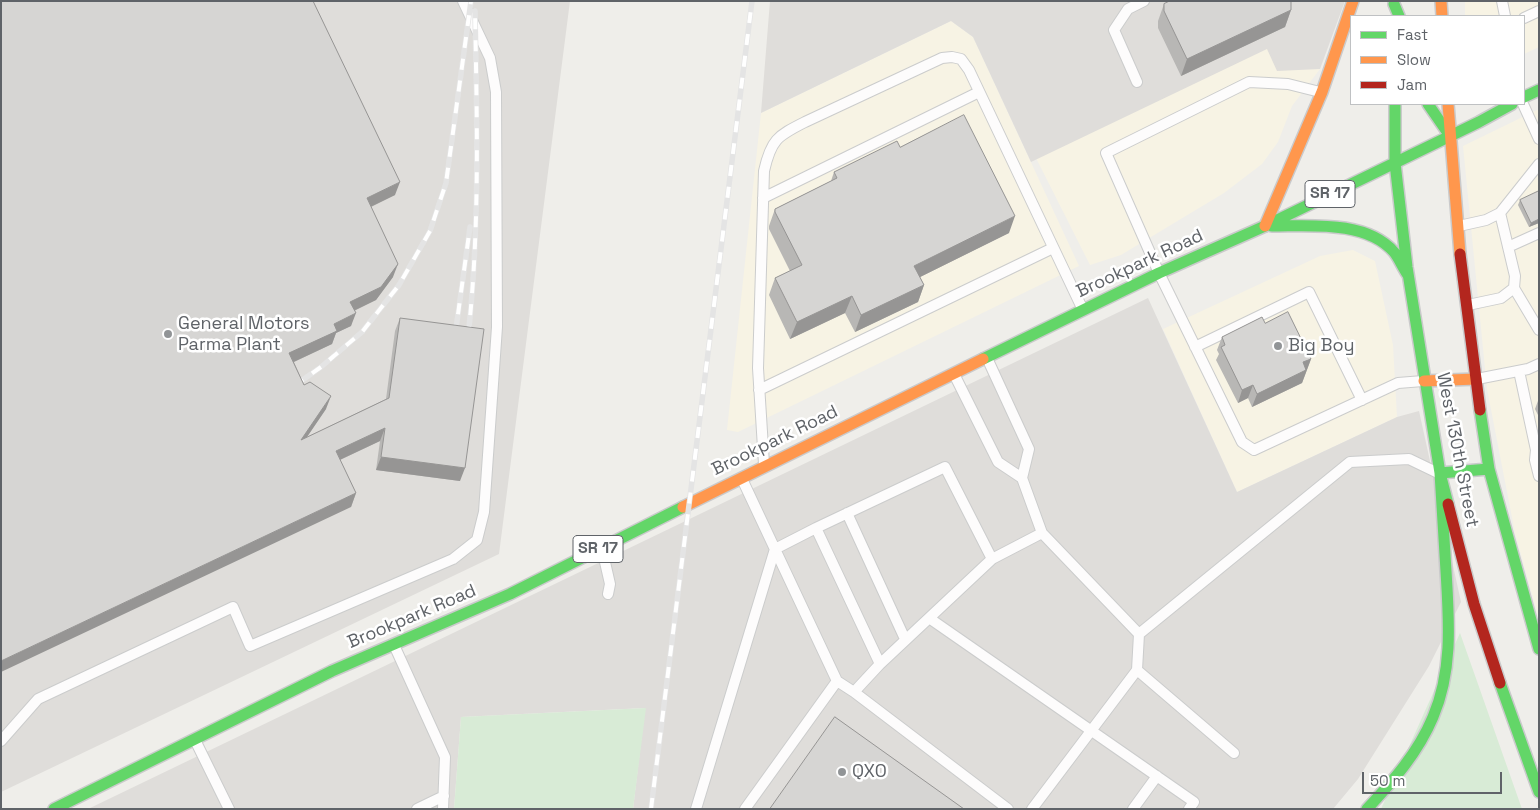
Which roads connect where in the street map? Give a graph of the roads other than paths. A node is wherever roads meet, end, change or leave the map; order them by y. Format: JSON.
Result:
{"nodes":[{"id":1,"x":463,"y":1,"type":"edge"},
{"id":2,"x":1144,"y":1,"type":"edge"},
{"id":3,"x":1353,"y":1,"type":"edge"},
{"id":4,"x":1441,"y":1,"type":"edge"},
{"id":5,"x":1502,"y":1,"type":"edge"},
{"id":6,"x":1394,"y":3,"type":"edge"},
{"id":7,"x":1539,"y":11,"type":"edge"},
{"id":8,"x":1399,"y":15,"type":"edge"},
{"id":9,"x":1442,"y":15,"type":"edge"},
{"id":10,"x":1505,"y":15,"type":"edge"},
{"id":11,"x":1525,"y":18,"type":"edge"},
{"id":12,"x":1137,"y":82,"type":"dead end"},
{"id":13,"x":1539,"y":90,"type":"edge"},
{"id":14,"x":979,"y":92,"type":"junction"},
{"id":15,"x":1322,"y":92,"type":"junction"},
{"id":16,"x":1525,"y":97,"type":"edge"},
{"id":17,"x":1395,"y":105,"type":"edge"},
{"id":18,"x":1429,"y":105,"type":"edge"},
{"id":19,"x":1448,"y":105,"type":"edge"},
{"id":20,"x":1510,"y":105,"type":"edge"},
{"id":21,"x":1523,"y":105,"type":"edge"},
{"id":22,"x":1450,"y":136,"type":"junction"},
{"id":23,"x":1539,"y":139,"type":"edge"},
{"id":24,"x":1395,"y":163,"type":"junction"},
{"id":25,"x":1539,"y":164,"type":"edge"},
{"id":26,"x":763,"y":198,"type":"junction"},
{"id":27,"x":1500,"y":214,"type":"junction"},
{"id":28,"x":1265,"y":226,"type":"junction"},
{"id":29,"x":1458,"y":226,"type":"junction"},
{"id":30,"x":1539,"y":233,"type":"edge"},
{"id":31,"x":1508,"y":247,"type":"junction"},
{"id":32,"x":1053,"y":248,"type":"junction"},
{"id":33,"x":1159,"y":274,"type":"junction"},
{"id":34,"x":1408,"y":275,"type":"junction"},
{"id":35,"x":1514,"y":288,"type":"junction"},
{"id":36,"x":1467,"y":305,"type":"junction"},
{"id":37,"x":1083,"y":310,"type":"junction"},
{"id":38,"x":1539,"y":330,"type":"edge"},
{"id":39,"x":1195,"y":347,"type":"junction"},
{"id":40,"x":987,"y":358,"type":"junction"},
{"id":41,"x":1539,"y":364,"type":"edge"},
{"id":42,"x":1519,"y":371,"type":"junction"},
{"id":43,"x":954,"y":373,"type":"junction"},
{"id":44,"x":1476,"y":379,"type":"junction"},
{"id":45,"x":1424,"y":381,"type":"junction"},
{"id":46,"x":758,"y":390,"type":"junction"},
{"id":47,"x":1362,"y":400,"type":"junction"},
{"id":48,"x":1537,"y":459,"type":"edge"},
{"id":49,"x":764,"y":466,"type":"junction"},
{"id":50,"x":1489,"y":469,"type":"junction"},
{"id":51,"x":1440,"y":473,"type":"junction"},
{"id":52,"x":1539,"y":476,"type":"edge"},
{"id":53,"x":742,"y":478,"type":"junction"},
{"id":54,"x":1022,"y":478,"type":"junction"},
{"id":55,"x":847,"y":513,"type":"junction"},
{"id":56,"x":816,"y":528,"type":"junction"},
{"id":57,"x":1042,"y":533,"type":"junction"},
{"id":58,"x":602,"y":548,"type":"junction"},
{"id":59,"x":775,"y":549,"type":"junction"},
{"id":60,"x":992,"y":559,"type":"junction"},
{"id":61,"x":608,"y":594,"type":"dead end"},
{"id":62,"x":928,"y":618,"type":"junction"},
{"id":63,"x":1138,"y":634,"type":"junction"},
{"id":64,"x":905,"y":639,"type":"junction"},
{"id":65,"x":394,"y":644,"type":"junction"},
{"id":66,"x":1539,"y":649,"type":"edge"},
{"id":67,"x":880,"y":664,"type":"junction"},
{"id":68,"x":1138,"y":670,"type":"junction"},
{"id":69,"x":837,"y":681,"type":"junction"},
{"id":70,"x":854,"y":692,"type":"junction"},
{"id":71,"x":1093,"y":730,"type":"junction"},
{"id":72,"x":195,"y":739,"type":"junction"},
{"id":73,"x":1,"y":741,"type":"edge"},
{"id":74,"x":1234,"y":753,"type":"dead end"},
{"id":75,"x":1156,"y":776,"type":"junction"},
{"id":76,"x":1539,"y":792,"type":"edge"},
{"id":77,"x":444,"y":796,"type":"junction"},
{"id":78,"x":54,"y":809,"type":"edge"},
{"id":79,"x":229,"y":809,"type":"edge"},
{"id":80,"x":417,"y":809,"type":"edge"},
{"id":81,"x":444,"y":809,"type":"edge"},
{"id":82,"x":696,"y":809,"type":"edge"},
{"id":83,"x":745,"y":809,"type":"edge"},
{"id":84,"x":1008,"y":809,"type":"edge"},
{"id":85,"x":1032,"y":809,"type":"edge"},
{"id":86,"x":1134,"y":809,"type":"edge"},
{"id":87,"x":1189,"y":809,"type":"edge"},
{"id":88,"x":1367,"y":809,"type":"edge"}],
"edges":[{"from":1,"to":73,"type":"lane"},
{"from":2,"to":12,"type":"lane"},
{"from":3,"to":15,"type":"main road"},
{"from":4,"to":9,"type":"main road"},
{"from":5,"to":10,"type":"lane"},
{"from":6,"to":8,"type":"main road"},
{"from":7,"to":11,"type":"lane"},
{"from":13,"to":16,"type":"main road"},
{"from":14,"to":26,"type":"lane"},
{"from":14,"to":26,"type":"lane"},
{"from":14,"to":32,"type":"lane"},
{"from":15,"to":28,"type":"main road"},
{"from":15,"to":33,"type":"lane"},
{"from":17,"to":24,"type":"main road","name":"West 130th Street"},
{"from":18,"to":22,"type":"main road"},
{"from":19,"to":22,"type":"main road","name":"West 130th Street"},
{"from":20,"to":22,"type":"main road","name":"Brookpark Road","number":"SR 17"},
{"from":21,"to":23,"type":"lane"},
{"from":22,"to":24,"type":"main road","name":"Brookpark Road","number":"SR 17"},
{"from":22,"to":29,"type":"main road","name":"West 130th Street"},
{"from":24,"to":28,"type":"main road","name":"Brookpark Road","number":"SR 17"},
{"from":24,"to":34,"type":"main road","name":"West 130th Street"},
{"from":25,"to":27,"type":"lane"},
{"from":26,"to":46,"type":"lane"},
{"from":27,"to":29,"type":"lane"},
{"from":27,"to":31,"type":"lane"},
{"from":28,"to":33,"type":"main road","name":"Brookpark Road","number":"SR 17"},
{"from":28,"to":34,"type":"main road"},
{"from":29,"to":36,"type":"main road","name":"West 130th Street"},
{"from":30,"to":31,"type":"lane"},
{"from":31,"to":35,"type":"lane"},
{"from":32,"to":37,"type":"lane"},
{"from":32,"to":46,"type":"lane"},
{"from":33,"to":37,"type":"main road","name":"Brookpark Road","number":"SR 17"},
{"from":33,"to":39,"type":"lane"},
{"from":34,"to":45,"type":"main road","name":"West 130th Street"},
{"from":35,"to":36,"type":"lane"},
{"from":35,"to":38,"type":"lane"},
{"from":36,"to":44,"type":"main road","name":"West 130th Street"},
{"from":37,"to":40,"type":"main road","name":"Brookpark Road","number":"SR 17"},
{"from":39,"to":47,"type":"lane"},
{"from":39,"to":47,"type":"lane"},
{"from":40,"to":43,"type":"main road","name":"Brookpark Road","number":"SR 17"},
{"from":40,"to":54,"type":"lane"},
{"from":41,"to":42,"type":"lane"},
{"from":42,"to":44,"type":"lane"},
{"from":42,"to":48,"type":"lane"},
{"from":43,"to":49,"type":"main road","name":"Brookpark Road","number":"SR 17"},
{"from":43,"to":54,"type":"lane"},
{"from":44,"to":45,"type":"main road"},
{"from":44,"to":50,"type":"main road","name":"West 130th Street"},
{"from":45,"to":47,"type":"lane"},
{"from":45,"to":51,"type":"main road","name":"West 130th Street"},
{"from":46,"to":49,"type":"lane"},
{"from":48,"to":52,"type":"lane"},
{"from":49,"to":53,"type":"main road","name":"Brookpark Road","number":"SR 17"},
{"from":50,"to":51,"type":"main road"},
{"from":50,"to":66,"type":"main road","name":"West 130th Street"},
{"from":51,"to":63,"type":"lane"},
{"from":51,"to":76,"type":"main road","name":"West 130th Street"},
{"from":51,"to":88,"type":"main road"},
{"from":53,"to":58,"type":"main road","name":"Brookpark Road","number":"SR 17"},
{"from":53,"to":59,"type":"lane"},
{"from":54,"to":57,"type":"lane"},
{"from":55,"to":56,"type":"lane"},
{"from":55,"to":60,"type":"lane"},
{"from":55,"to":64,"type":"lane"},
{"from":56,"to":59,"type":"lane"},
{"from":56,"to":67,"type":"lane"},
{"from":57,"to":60,"type":"lane"},
{"from":57,"to":63,"type":"lane"},
{"from":58,"to":61,"type":"lane"},
{"from":58,"to":65,"type":"main road","name":"Brookpark Road","number":"SR 17"},
{"from":59,"to":69,"type":"lane"},
{"from":59,"to":82,"type":"lane"},
{"from":60,"to":62,"type":"lane"},
{"from":62,"to":64,"type":"lane"},
{"from":62,"to":71,"type":"lane"},
{"from":63,"to":68,"type":"lane"},
{"from":64,"to":67,"type":"lane"},
{"from":65,"to":72,"type":"main road","name":"Brookpark Road","number":"SR 17"},
{"from":65,"to":77,"type":"lane"},
{"from":67,"to":70,"type":"lane"},
{"from":68,"to":71,"type":"lane"},
{"from":68,"to":74,"type":"lane"},
{"from":69,"to":70,"type":"lane"},
{"from":69,"to":83,"type":"lane"},
{"from":70,"to":84,"type":"lane"},
{"from":71,"to":75,"type":"lane"},
{"from":71,"to":85,"type":"lane"},
{"from":72,"to":78,"type":"main road","name":"Brookpark Road","number":"SR 17"},
{"from":72,"to":79,"type":"lane"},
{"from":75,"to":86,"type":"lane"},
{"from":75,"to":87,"type":"lane"},
{"from":77,"to":80,"type":"lane"},
{"from":77,"to":81,"type":"lane"}]}
